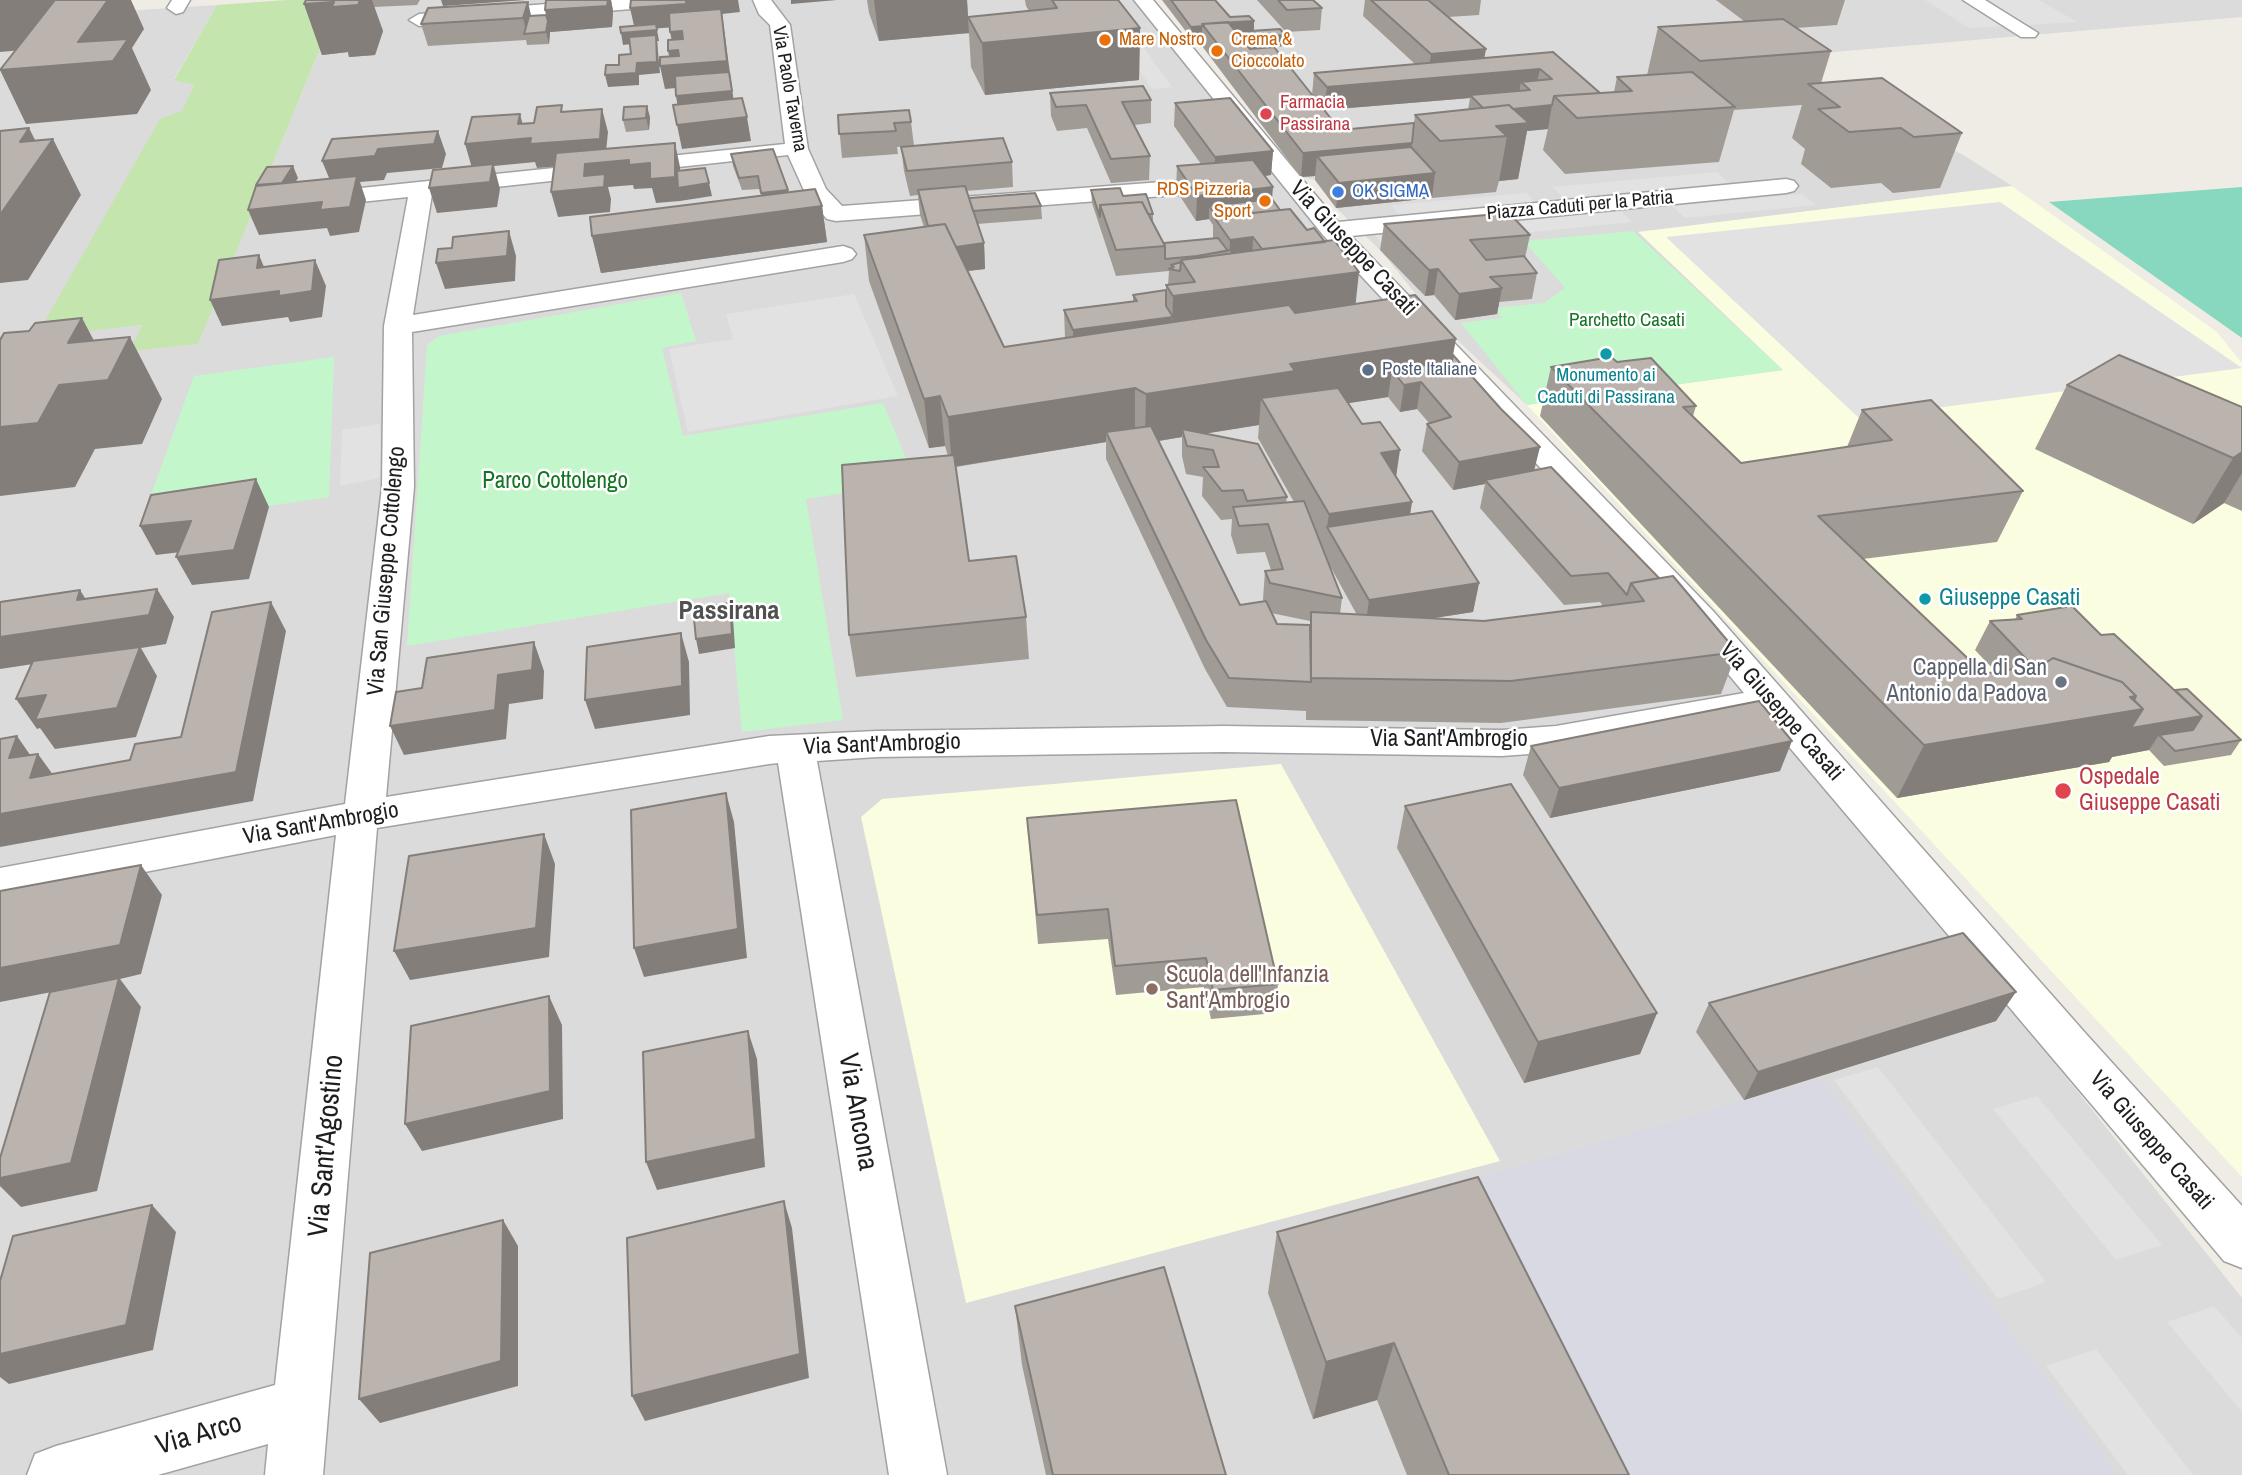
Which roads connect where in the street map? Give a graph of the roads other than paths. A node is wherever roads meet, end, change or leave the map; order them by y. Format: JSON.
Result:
{"nodes":[{"id":1,"x":669,"y":0,"type":"edge"},
{"id":2,"x":762,"y":0,"type":"edge"},
{"id":3,"x":1143,"y":0,"type":"edge"},
{"id":4,"x":1972,"y":0,"type":"edge"},
{"id":5,"x":419,"y":20,"type":"edge"},
{"id":6,"x":2028,"y":33,"type":"dead end"},
{"id":7,"x":797,"y":149,"type":"junction"},
{"id":8,"x":1266,"y":181,"type":"junction"},
{"id":9,"x":1786,"y":186,"type":"dead end"},
{"id":10,"x":421,"y":189,"type":"junction"},
{"id":11,"x":289,"y":202,"type":"edge"},
{"id":12,"x":924,"y":208,"type":"junction"},
{"id":13,"x":836,"y":214,"type":"junction"},
{"id":14,"x":1332,"y":230,"type":"junction"},
{"id":15,"x":884,"y":231,"type":"junction"},
{"id":16,"x":850,"y":245,"type":"junction"},
{"id":17,"x":870,"y":265,"type":"edge"},
{"id":18,"x":398,"y":326,"type":"junction"},
{"id":19,"x":1773,"y":701,"type":"junction"},
{"id":20,"x":795,"y":748,"type":"junction"},
{"id":21,"x":361,"y":816,"type":"junction"},
{"id":22,"x":0,"y":884,"type":"edge"},
{"id":23,"x":2242,"y":1244,"type":"edge"},
{"id":24,"x":303,"y":1406,"type":"junction"},
{"id":25,"x":55,"y":1475,"type":"edge"},
{"id":26,"x":294,"y":1475,"type":"edge"},
{"id":27,"x":918,"y":1475,"type":"edge"}],
"edges":[{"from":1,"to":5,"type":"street"},
{"from":2,"to":7,"type":"street","name":"Via Paolo Taverna"},
{"from":3,"to":8,"type":"street","name":"Via Giuseppe Casati"},
{"from":4,"to":6,"type":"street"},
{"from":7,"to":10,"type":"street"},
{"from":7,"to":13,"type":"street","name":"Via Paolo Taverna"},
{"from":8,"to":12,"type":"street"},
{"from":8,"to":14,"type":"street","name":"Via Giuseppe Casati"},
{"from":9,"to":14,"type":"street","name":"Piazza Caduti per la Patria"},
{"from":10,"to":11,"type":"street"},
{"from":10,"to":18,"type":"street","name":"Via San Giuseppe Cottolengo"},
{"from":12,"to":13,"type":"street"},
{"from":12,"to":15,"type":"street"},
{"from":13,"to":15,"type":"street","name":"Via Paolo Taverna"},
{"from":13,"to":16,"type":"street","name":"Via Paolo Taverna"},
{"from":14,"to":19,"type":"street","name":"Via Giuseppe Casati"},
{"from":15,"to":16,"type":"street"},
{"from":16,"to":17,"type":"street","name":"Via Paolo Taverna"},
{"from":16,"to":18,"type":"street"},
{"from":18,"to":21,"type":"street","name":"Via San Giuseppe Cottolengo"},
{"from":19,"to":20,"type":"street","name":"Via Sant'Ambrogio"},
{"from":19,"to":23,"type":"street","name":"Via Giuseppe Casati"},
{"from":20,"to":21,"type":"street","name":"Via Sant'Ambrogio"},
{"from":20,"to":27,"type":"street","name":"Via Ancona"},
{"from":21,"to":22,"type":"street","name":"Via Sant'Ambrogio"},
{"from":21,"to":24,"type":"street","name":"Via Sant'Agostino"},
{"from":24,"to":25,"type":"street","name":"Via Arco"},
{"from":24,"to":26,"type":"street","name":"Via Sant'Agostino"}]}
